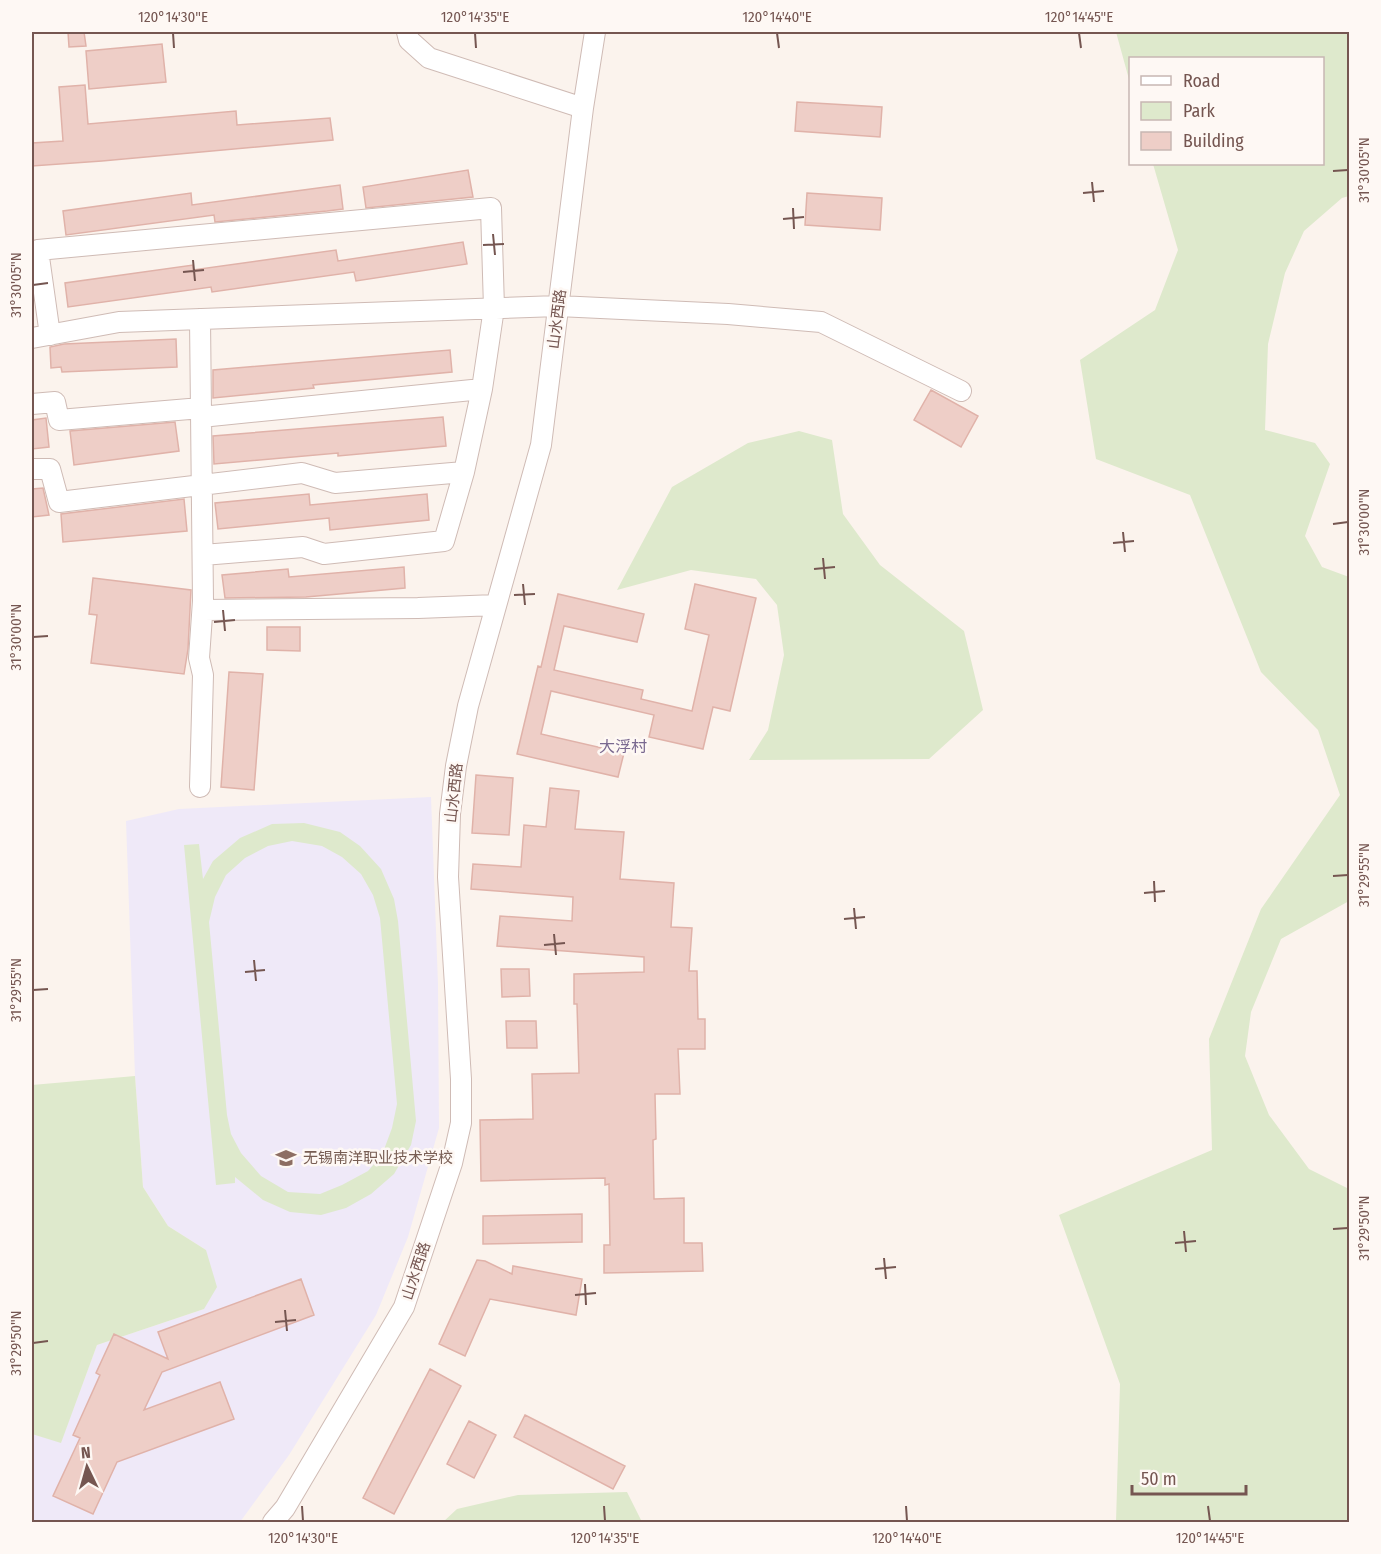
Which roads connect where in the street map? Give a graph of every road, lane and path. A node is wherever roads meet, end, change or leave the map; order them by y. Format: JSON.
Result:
{"nodes":[{"id":1,"x":407,"y":32,"type":"edge"},
{"id":2,"x":595,"y":32,"type":"edge"},
{"id":3,"x":583,"y":108,"type":"junction"},
{"id":4,"x":558,"y":306,"type":"junction"},
{"id":5,"x":494,"y":308,"type":"junction"},
{"id":6,"x":200,"y":319,"type":"junction"},
{"id":7,"x":41,"y":336,"type":"edge"},
{"id":8,"x":482,"y":389,"type":"junction"},
{"id":9,"x":961,"y":391,"type":"dead end"},
{"id":10,"x":32,"y":404,"type":"edge"},
{"id":11,"x":201,"y":412,"type":"junction"},
{"id":12,"x":32,"y":469,"type":"edge"},
{"id":13,"x":464,"y":472,"type":"junction"},
{"id":14,"x":202,"y":485,"type":"junction"},
{"id":15,"x":203,"y":555,"type":"junction"},
{"id":16,"x":496,"y":605,"type":"junction"},
{"id":17,"x":203,"y":610,"type":"junction"},
{"id":18,"x":200,"y":787,"type":"dead end"},
{"id":19,"x":273,"y":1522,"type":"edge"}],
"edges":[{"from":1,"to":3,"type":"street"},
{"from":2,"to":3,"type":"street","name":"山水西路"},
{"from":3,"to":4,"type":"street","name":"山水西路"},
{"from":4,"to":5,"type":"street"},
{"from":4,"to":9,"type":"street"},
{"from":4,"to":16,"type":"street","name":"山水西路"},
{"from":5,"to":6,"type":"street"},
{"from":5,"to":7,"type":"street"},
{"from":5,"to":8,"type":"street"},
{"from":6,"to":7,"type":"street"},
{"from":6,"to":11,"type":"street"},
{"from":8,"to":11,"type":"street"},
{"from":8,"to":13,"type":"street"},
{"from":10,"to":11,"type":"street"},
{"from":11,"to":14,"type":"street"},
{"from":12,"to":14,"type":"street"},
{"from":13,"to":14,"type":"street"},
{"from":13,"to":15,"type":"street"},
{"from":14,"to":15,"type":"street"},
{"from":15,"to":17,"type":"street"},
{"from":16,"to":17,"type":"street"},
{"from":16,"to":19,"type":"street","name":"山水西路"},
{"from":17,"to":18,"type":"street"}]}
